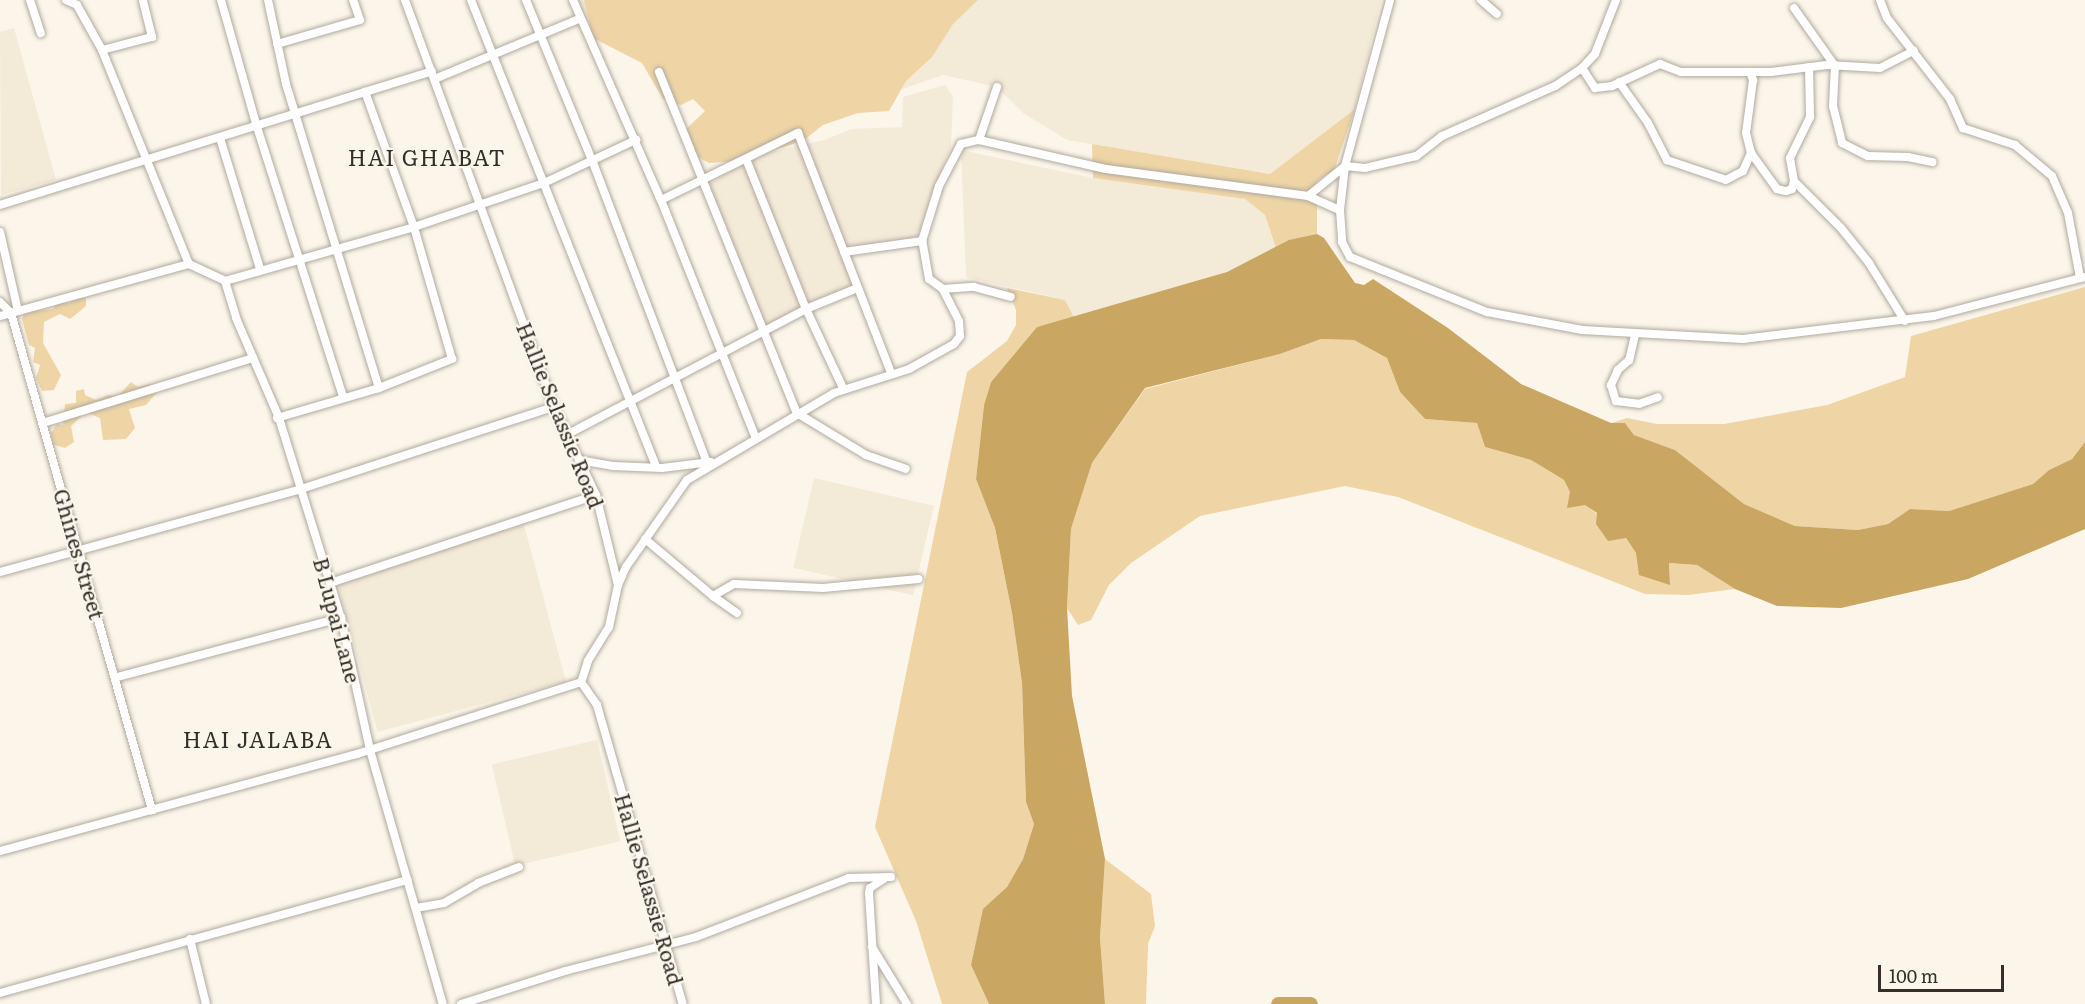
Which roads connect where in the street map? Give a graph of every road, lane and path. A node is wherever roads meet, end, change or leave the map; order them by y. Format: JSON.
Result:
{"nodes":[{"id":1,"x":30,"y":0,"type":"edge"},
{"id":2,"x":66,"y":0,"type":"edge"},
{"id":3,"x":143,"y":0,"type":"edge"},
{"id":4,"x":221,"y":0,"type":"edge"},
{"id":5,"x":268,"y":0,"type":"edge"},
{"id":6,"x":353,"y":0,"type":"edge"},
{"id":7,"x":405,"y":0,"type":"edge"},
{"id":8,"x":471,"y":0,"type":"edge"},
{"id":9,"x":526,"y":0,"type":"edge"},
{"id":10,"x":573,"y":0,"type":"edge"},
{"id":11,"x":1390,"y":0,"type":"edge"},
{"id":12,"x":1482,"y":0,"type":"edge"},
{"id":13,"x":1616,"y":0,"type":"edge"},
{"id":14,"x":1880,"y":0,"type":"edge"},
{"id":15,"x":1794,"y":8,"type":"dead end"},
{"id":16,"x":1497,"y":14,"type":"dead end"},
{"id":17,"x":579,"y":19,"type":"junction"},
{"id":18,"x":41,"y":33,"type":"dead end"},
{"id":19,"x":541,"y":36,"type":"junction"},
{"id":20,"x":277,"y":44,"type":"junction"},
{"id":21,"x":102,"y":50,"type":"junction"},
{"id":22,"x":1914,"y":51,"type":"junction"},
{"id":23,"x":494,"y":56,"type":"junction"},
{"id":24,"x":1835,"y":66,"type":"junction"},
{"id":25,"x":1809,"y":67,"type":"junction"},
{"id":26,"x":1582,"y":69,"type":"junction"},
{"id":27,"x":659,"y":72,"type":"dead end"},
{"id":28,"x":1750,"y":72,"type":"junction"},
{"id":29,"x":434,"y":74,"type":"junction"},
{"id":30,"x":1619,"y":82,"type":"junction"},
{"id":31,"x":997,"y":87,"type":"dead end"},
{"id":32,"x":365,"y":92,"type":"junction"},
{"id":33,"x":296,"y":113,"type":"junction"},
{"id":34,"x":256,"y":127,"type":"junction"},
{"id":35,"x":220,"y":138,"type":"junction"},
{"id":36,"x":636,"y":140,"type":"junction"},
{"id":37,"x":979,"y":140,"type":"junction"},
{"id":38,"x":1751,"y":153,"type":"junction"},
{"id":39,"x":746,"y":159,"type":"junction"},
{"id":40,"x":592,"y":160,"type":"junction"},
{"id":41,"x":148,"y":162,"type":"junction"},
{"id":42,"x":1932,"y":162,"type":"dead end"},
{"id":43,"x":1345,"y":166,"type":"junction"},
{"id":44,"x":703,"y":180,"type":"junction"},
{"id":45,"x":1794,"y":181,"type":"junction"},
{"id":46,"x":544,"y":183,"type":"junction"},
{"id":47,"x":1308,"y":196,"type":"junction"},
{"id":48,"x":661,"y":200,"type":"junction"},
{"id":49,"x":481,"y":204,"type":"junction"},
{"id":50,"x":0,"y":205,"type":"edge"},
{"id":51,"x":1340,"y":210,"type":"junction"},
{"id":52,"x":414,"y":227,"type":"junction"},
{"id":53,"x":0,"y":232,"type":"edge"},
{"id":54,"x":922,"y":241,"type":"junction"},
{"id":55,"x":339,"y":248,"type":"junction"},
{"id":56,"x":844,"y":252,"type":"junction"},
{"id":57,"x":299,"y":258,"type":"junction"},
{"id":58,"x":189,"y":264,"type":"junction"},
{"id":59,"x":260,"y":269,"type":"junction"},
{"id":60,"x":2082,"y":277,"type":"edge"},
{"id":61,"x":225,"y":280,"type":"junction"},
{"id":62,"x":943,"y":289,"type":"junction"},
{"id":63,"x":855,"y":290,"type":"junction"},
{"id":64,"x":1011,"y":297,"type":"dead end"},
{"id":65,"x":0,"y":302,"type":"edge"},
{"id":66,"x":806,"y":309,"type":"junction"},
{"id":67,"x":14,"y":312,"type":"junction"},
{"id":68,"x":0,"y":316,"type":"edge"},
{"id":69,"x":1905,"y":321,"type":"junction"},
{"id":70,"x":764,"y":331,"type":"junction"},
{"id":71,"x":1635,"y":335,"type":"junction"},
{"id":72,"x":721,"y":357,"type":"junction"},
{"id":73,"x":253,"y":358,"type":"junction"},
{"id":74,"x":891,"y":373,"type":"junction"},
{"id":75,"x":677,"y":379,"type":"junction"},
{"id":76,"x":380,"y":388,"type":"junction"},
{"id":77,"x":843,"y":388,"type":"junction"},
{"id":78,"x":343,"y":397,"type":"junction"},
{"id":79,"x":1658,"y":397,"type":"dead end"},
{"id":80,"x":631,"y":402,"type":"junction"},
{"id":81,"x":554,"y":407,"type":"junction"},
{"id":82,"x":797,"y":413,"type":"junction"},
{"id":83,"x":279,"y":418,"type":"junction"},
{"id":84,"x":43,"y":423,"type":"junction"},
{"id":85,"x":568,"y":434,"type":"junction"},
{"id":86,"x":756,"y":439,"type":"junction"},
{"id":87,"x":735,"y":452,"type":"junction"},
{"id":88,"x":579,"y":460,"type":"junction"},
{"id":89,"x":707,"y":463,"type":"junction"},
{"id":90,"x":656,"y":466,"type":"junction"},
{"id":91,"x":906,"y":469,"type":"dead end"},
{"id":92,"x":301,"y":489,"type":"junction"},
{"id":93,"x":596,"y":495,"type":"junction"},
{"id":94,"x":645,"y":539,"type":"junction"},
{"id":95,"x":79,"y":551,"type":"junction"},
{"id":96,"x":0,"y":572,"type":"edge"},
{"id":97,"x":919,"y":579,"type":"dead end"},
{"id":98,"x":330,"y":583,"type":"junction"},
{"id":99,"x":618,"y":585,"type":"junction"},
{"id":100,"x":713,"y":596,"type":"junction"},
{"id":101,"x":737,"y":613,"type":"dead end"},
{"id":102,"x":341,"y":618,"type":"junction"},
{"id":103,"x":117,"y":677,"type":"junction"},
{"id":104,"x":581,"y":682,"type":"junction"},
{"id":105,"x":370,"y":750,"type":"junction"},
{"id":106,"x":152,"y":810,"type":"junction"},
{"id":107,"x":0,"y":852,"type":"edge"},
{"id":108,"x":519,"y":867,"type":"dead end"},
{"id":109,"x":408,"y":880,"type":"junction"},
{"id":110,"x":416,"y":908,"type":"junction"},
{"id":111,"x":190,"y":939,"type":"junction"},
{"id":112,"x":667,"y":943,"type":"junction"},
{"id":113,"x":872,"y":946,"type":"junction"},
{"id":114,"x":0,"y":993,"type":"edge"},
{"id":115,"x":875,"y":993,"type":"junction"},
{"id":116,"x":203,"y":1003,"type":"edge"},
{"id":117,"x":443,"y":1004,"type":"edge"},
{"id":118,"x":461,"y":1004,"type":"edge"},
{"id":119,"x":683,"y":1004,"type":"edge"},
{"id":120,"x":870,"y":1004,"type":"edge"},
{"id":121,"x":876,"y":1004,"type":"edge"},
{"id":122,"x":907,"y":1004,"type":"edge"}],
"edges":[{"from":1,"to":18,"type":"street"},
{"from":2,"to":21,"type":"street"},
{"from":3,"to":21,"type":"street"},
{"from":4,"to":34,"type":"street"},
{"from":5,"to":20,"type":"street"},
{"from":6,"to":20,"type":"street"},
{"from":7,"to":29,"type":"street","name":"Hallie Selassie Road"},
{"from":8,"to":23,"type":"street"},
{"from":9,"to":19,"type":"street"},
{"from":10,"to":17,"type":"street"},
{"from":11,"to":43,"type":"street"},
{"from":12,"to":16,"type":"street"},
{"from":13,"to":26,"type":"street"},
{"from":14,"to":22,"type":"street"},
{"from":15,"to":24,"type":"street"},
{"from":17,"to":19,"type":"street"},
{"from":17,"to":36,"type":"street"},
{"from":19,"to":23,"type":"street"},
{"from":19,"to":40,"type":"street"},
{"from":20,"to":33,"type":"street"},
{"from":21,"to":41,"type":"street"},
{"from":22,"to":24,"type":"street"},
{"from":22,"to":60,"type":"street"},
{"from":23,"to":29,"type":"street"},
{"from":23,"to":46,"type":"street"},
{"from":24,"to":25,"type":"street"},
{"from":24,"to":42,"type":"street"},
{"from":25,"to":28,"type":"street"},
{"from":25,"to":45,"type":"street"},
{"from":26,"to":30,"type":"street"},
{"from":26,"to":43,"type":"street"},
{"from":27,"to":44,"type":"street"},
{"from":28,"to":30,"type":"street"},
{"from":28,"to":38,"type":"street"},
{"from":29,"to":32,"type":"street"},
{"from":29,"to":49,"type":"street","name":"Hallie Selassie Road"},
{"from":30,"to":38,"type":"street"},
{"from":31,"to":37,"type":"street"},
{"from":32,"to":33,"type":"street"},
{"from":32,"to":52,"type":"street"},
{"from":33,"to":34,"type":"street"},
{"from":33,"to":55,"type":"street"},
{"from":34,"to":35,"type":"street"},
{"from":34,"to":57,"type":"street"},
{"from":35,"to":41,"type":"street"},
{"from":35,"to":59,"type":"street"},
{"from":36,"to":40,"type":"street"},
{"from":36,"to":48,"type":"street"},
{"from":37,"to":47,"type":"street"},
{"from":37,"to":54,"type":"street"},
{"from":38,"to":45,"type":"street"},
{"from":39,"to":44,"type":"street"},
{"from":39,"to":56,"type":"street"},
{"from":39,"to":66,"type":"street"},
{"from":40,"to":46,"type":"street"},
{"from":40,"to":75,"type":"street"},
{"from":41,"to":50,"type":"street"},
{"from":41,"to":58,"type":"street"},
{"from":43,"to":47,"type":"street"},
{"from":43,"to":51,"type":"street"},
{"from":44,"to":48,"type":"street"},
{"from":44,"to":70,"type":"street"},
{"from":45,"to":69,"type":"street"},
{"from":46,"to":49,"type":"street"},
{"from":46,"to":80,"type":"street"},
{"from":47,"to":51,"type":"street"},
{"from":48,"to":72,"type":"street"},
{"from":49,"to":52,"type":"street"},
{"from":49,"to":81,"type":"street","name":"Hallie Selassie Road"},
{"from":51,"to":71,"type":"street"},
{"from":52,"to":55,"type":"street"},
{"from":52,"to":76,"type":"street"},
{"from":53,"to":67,"type":"street"},
{"from":54,"to":56,"type":"street"},
{"from":54,"to":62,"type":"street"},
{"from":55,"to":57,"type":"street"},
{"from":55,"to":76,"type":"street"},
{"from":56,"to":63,"type":"street"},
{"from":57,"to":59,"type":"street"},
{"from":57,"to":78,"type":"street"},
{"from":58,"to":61,"type":"street"},
{"from":58,"to":67,"type":"street"},
{"from":59,"to":61,"type":"street"},
{"from":60,"to":69,"type":"street"},
{"from":61,"to":73,"type":"street","name":"B Lupai Lane"},
{"from":62,"to":64,"type":"street"},
{"from":62,"to":74,"type":"street"},
{"from":63,"to":66,"type":"street"},
{"from":63,"to":74,"type":"street"},
{"from":65,"to":67,"type":"street","name":"Ghines Street"},
{"from":66,"to":70,"type":"street"},
{"from":66,"to":77,"type":"street"},
{"from":67,"to":68,"type":"street"},
{"from":67,"to":84,"type":"street","name":"Ghines Street"},
{"from":69,"to":71,"type":"street"},
{"from":70,"to":72,"type":"street"},
{"from":70,"to":82,"type":"street"},
{"from":71,"to":79,"type":"street"},
{"from":72,"to":75,"type":"street"},
{"from":72,"to":86,"type":"street"},
{"from":73,"to":83,"type":"street","name":"B Lupai Lane"},
{"from":73,"to":84,"type":"street"},
{"from":74,"to":77,"type":"street"},
{"from":75,"to":80,"type":"street"},
{"from":75,"to":89,"type":"street"},
{"from":76,"to":78,"type":"street"},
{"from":77,"to":82,"type":"street"},
{"from":78,"to":83,"type":"street"},
{"from":80,"to":85,"type":"street"},
{"from":80,"to":90,"type":"street"},
{"from":81,"to":85,"type":"street","name":"Hallie Selassie Road"},
{"from":81,"to":92,"type":"street"},
{"from":82,"to":86,"type":"street"},
{"from":82,"to":91,"type":"street"},
{"from":83,"to":92,"type":"street","name":"B Lupai Lane"},
{"from":84,"to":95,"type":"street","name":"Ghines Street"},
{"from":85,"to":88,"type":"street","name":"Hallie Selassie Road"},
{"from":86,"to":87,"type":"street"},
{"from":87,"to":89,"type":"street"},
{"from":87,"to":94,"type":"street"},
{"from":88,"to":90,"type":"street"},
{"from":88,"to":93,"type":"street","name":"Hallie Selassie Road"},
{"from":89,"to":90,"type":"street"},
{"from":92,"to":95,"type":"street"},
{"from":92,"to":98,"type":"street","name":"B Lupai Lane"},
{"from":93,"to":98,"type":"street"},
{"from":93,"to":99,"type":"street","name":"Hallie Selassie Road"},
{"from":94,"to":99,"type":"street"},
{"from":94,"to":100,"type":"street"},
{"from":95,"to":96,"type":"street"},
{"from":95,"to":103,"type":"street","name":"Ghines Street"},
{"from":97,"to":100,"type":"street"},
{"from":98,"to":102,"type":"street","name":"B Lupai Lane"},
{"from":99,"to":104,"type":"street","name":"Hallie Selassie Road"},
{"from":100,"to":101,"type":"street"},
{"from":102,"to":103,"type":"street"},
{"from":102,"to":105,"type":"street","name":"B Lupai Lane"},
{"from":103,"to":106,"type":"street","name":"Ghines Street"},
{"from":104,"to":105,"type":"street"},
{"from":104,"to":112,"type":"street","name":"Hallie Selassie Road"},
{"from":105,"to":106,"type":"street"},
{"from":105,"to":109,"type":"street","name":"B Lupai Lane"},
{"from":106,"to":107,"type":"street"},
{"from":108,"to":110,"type":"street"},
{"from":109,"to":110,"type":"street","name":"B Lupai Lane"},
{"from":109,"to":111,"type":"street"},
{"from":110,"to":117,"type":"street","name":"B Lupai Lane"},
{"from":111,"to":114,"type":"street"},
{"from":111,"to":116,"type":"street"},
{"from":112,"to":113,"type":"street"},
{"from":112,"to":118,"type":"street"},
{"from":112,"to":119,"type":"street","name":"Hallie Selassie Road"},
{"from":113,"to":115,"type":"street"},
{"from":113,"to":122,"type":"street"},
{"from":115,"to":120,"type":"street"},
{"from":115,"to":121,"type":"street"}]}
